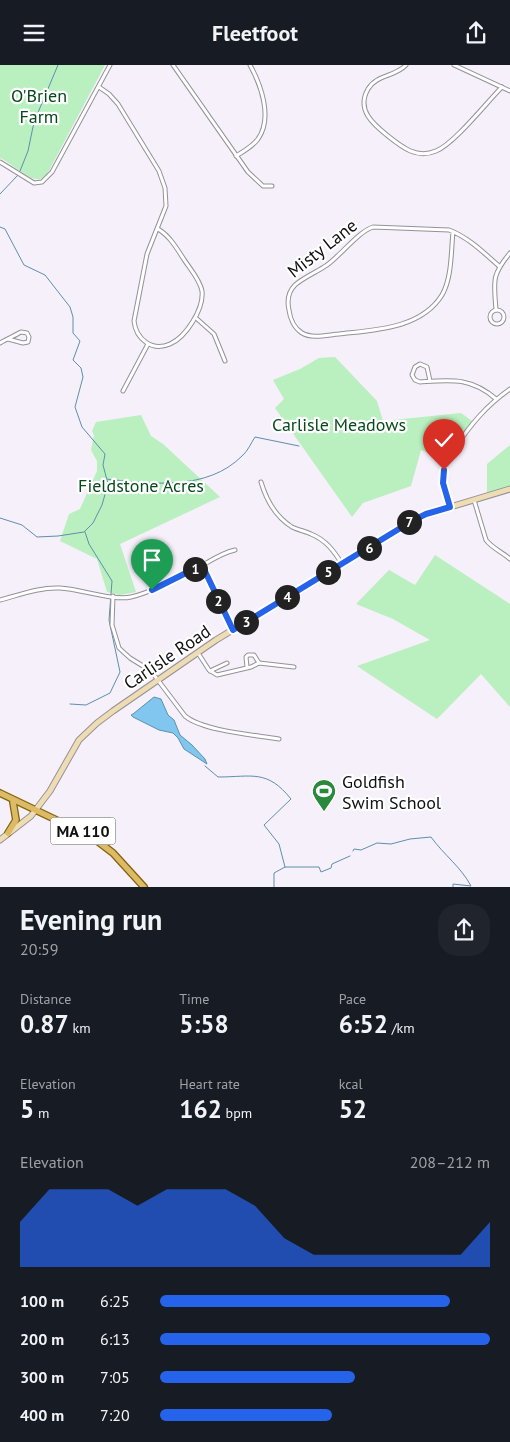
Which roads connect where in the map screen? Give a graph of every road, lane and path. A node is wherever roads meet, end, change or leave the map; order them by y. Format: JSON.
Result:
{"nodes":[{"id":1,"x":110,"y":65,"type":"edge"},
{"id":2,"x":172,"y":65,"type":"edge"},
{"id":3,"x":250,"y":65,"type":"edge"},
{"id":4,"x":406,"y":65,"type":"edge"},
{"id":5,"x":454,"y":65,"type":"edge"},
{"id":6,"x":99,"y":87,"type":"junction"},
{"id":7,"x":502,"y":87,"type":"junction"},
{"id":8,"x":510,"y":91,"type":"edge"},
{"id":9,"x":236,"y":156,"type":"junction"},
{"id":10,"x":0,"y":162,"type":"edge"},
{"id":11,"x":272,"y":186,"type":"dead end"},
{"id":12,"x":158,"y":229,"type":"junction"},
{"id":13,"x":453,"y":231,"type":"junction"},
{"id":14,"x":510,"y":253,"type":"edge"},
{"id":15,"x":499,"y":266,"type":"junction"},
{"id":16,"x":496,"y":310,"type":"junction"},
{"id":17,"x":196,"y":318,"type":"junction"},
{"id":18,"x":8,"y":339,"type":"junction"},
{"id":19,"x":0,"y":343,"type":"edge"},
{"id":20,"x":148,"y":344,"type":"junction"},
{"id":21,"x":225,"y":361,"type":"dead end"},
{"id":22,"x":430,"y":381,"type":"junction"},
{"id":23,"x":510,"y":389,"type":"edge"},
{"id":24,"x":123,"y":391,"type":"dead end"},
{"id":25,"x":496,"y":399,"type":"junction"},
{"id":26,"x":261,"y":482,"type":"dead end"},
{"id":27,"x":510,"y":489,"type":"edge"},
{"id":28,"x":474,"y":499,"type":"junction"},
{"id":29,"x":450,"y":507,"type":"junction"},
{"id":30,"x":236,"y":550,"type":"dead end"},
{"id":31,"x":510,"y":559,"type":"edge"},
{"id":32,"x":342,"y":564,"type":"junction"},
{"id":33,"x":202,"y":565,"type":"junction"},
{"id":34,"x":113,"y":597,"type":"junction"},
{"id":35,"x":0,"y":600,"type":"edge"},
{"id":36,"x":233,"y":630,"type":"junction"},
{"id":37,"x":198,"y":653,"type":"junction"},
{"id":38,"x":228,"y":663,"type":"dead end"},
{"id":39,"x":259,"y":663,"type":"junction"},
{"id":40,"x":247,"y":667,"type":"junction"},
{"id":41,"x":294,"y":667,"type":"dead end"},
{"id":42,"x":210,"y":671,"type":"junction"},
{"id":43,"x":159,"y":680,"type":"junction"},
{"id":44,"x":280,"y":739,"type":"dead end"},
{"id":45,"x":0,"y":793,"type":"edge"},
{"id":46,"x":0,"y":797,"type":"edge"},
{"id":47,"x":13,"y":803,"type":"junction"},
{"id":48,"x":36,"y":810,"type":"junction"},
{"id":49,"x":8,"y":833,"type":"junction"},
{"id":50,"x":0,"y":841,"type":"edge"},
{"id":51,"x":144,"y":887,"type":"edge"}],
"edges":[{"from":1,"to":6,"type":"street"},
{"from":2,"to":9,"type":"street"},
{"from":3,"to":9,"type":"street"},
{"from":4,"to":7,"type":"street"},
{"from":5,"to":7,"type":"street"},
{"from":6,"to":10,"type":"street"},
{"from":6,"to":12,"type":"street"},
{"from":7,"to":8,"type":"street"},
{"from":9,"to":11,"type":"street"},
{"from":12,"to":17,"type":"street"},
{"from":12,"to":20,"type":"street"},
{"from":13,"to":13,"type":"street","name":"Misty Lane"},
{"from":13,"to":15,"type":"street","name":"Misty Lane"},
{"from":14,"to":15,"type":"street"},
{"from":15,"to":16,"type":"street"},
{"from":16,"to":16,"type":"street"},
{"from":17,"to":20,"type":"street"},
{"from":17,"to":21,"type":"street"},
{"from":18,"to":18,"type":"street"},
{"from":18,"to":19,"type":"street"},
{"from":20,"to":24,"type":"street"},
{"from":22,"to":22,"type":"street"},
{"from":22,"to":25,"type":"street"},
{"from":23,"to":25,"type":"street"},
{"from":25,"to":29,"type":"street"},
{"from":26,"to":32,"type":"street"},
{"from":27,"to":28,"type":"main road","name":"Carlisle Road"},
{"from":28,"to":29,"type":"main road","name":"Carlisle Road"},
{"from":28,"to":31,"type":"street"},
{"from":29,"to":32,"type":"main road","name":"Carlisle Road"},
{"from":30,"to":33,"type":"street"},
{"from":32,"to":36,"type":"main road","name":"Carlisle Road"},
{"from":33,"to":34,"type":"street"},
{"from":33,"to":36,"type":"street"},
{"from":34,"to":35,"type":"street"},
{"from":34,"to":43,"type":"street"},
{"from":36,"to":37,"type":"main road","name":"Carlisle Road"},
{"from":37,"to":42,"type":"street"},
{"from":37,"to":43,"type":"main road","name":"Carlisle Road"},
{"from":38,"to":42,"type":"street"},
{"from":39,"to":40,"type":"street"},
{"from":39,"to":40,"type":"street"},
{"from":39,"to":41,"type":"street"},
{"from":40,"to":42,"type":"street"},
{"from":43,"to":44,"type":"street"},
{"from":43,"to":48,"type":"main road","name":"Carlisle Road"},
{"from":45,"to":48,"type":"main road","number":"MA 110"},
{"from":46,"to":47,"type":"main road","number":"MA 110"},
{"from":47,"to":48,"type":"main road","number":"MA 110"},
{"from":47,"to":49,"type":"main road"},
{"from":48,"to":49,"type":"main road","name":"Carlisle Road"},
{"from":48,"to":51,"type":"main road","number":"MA 110"},
{"from":49,"to":50,"type":"main road","name":"Carlisle Road"}]}
